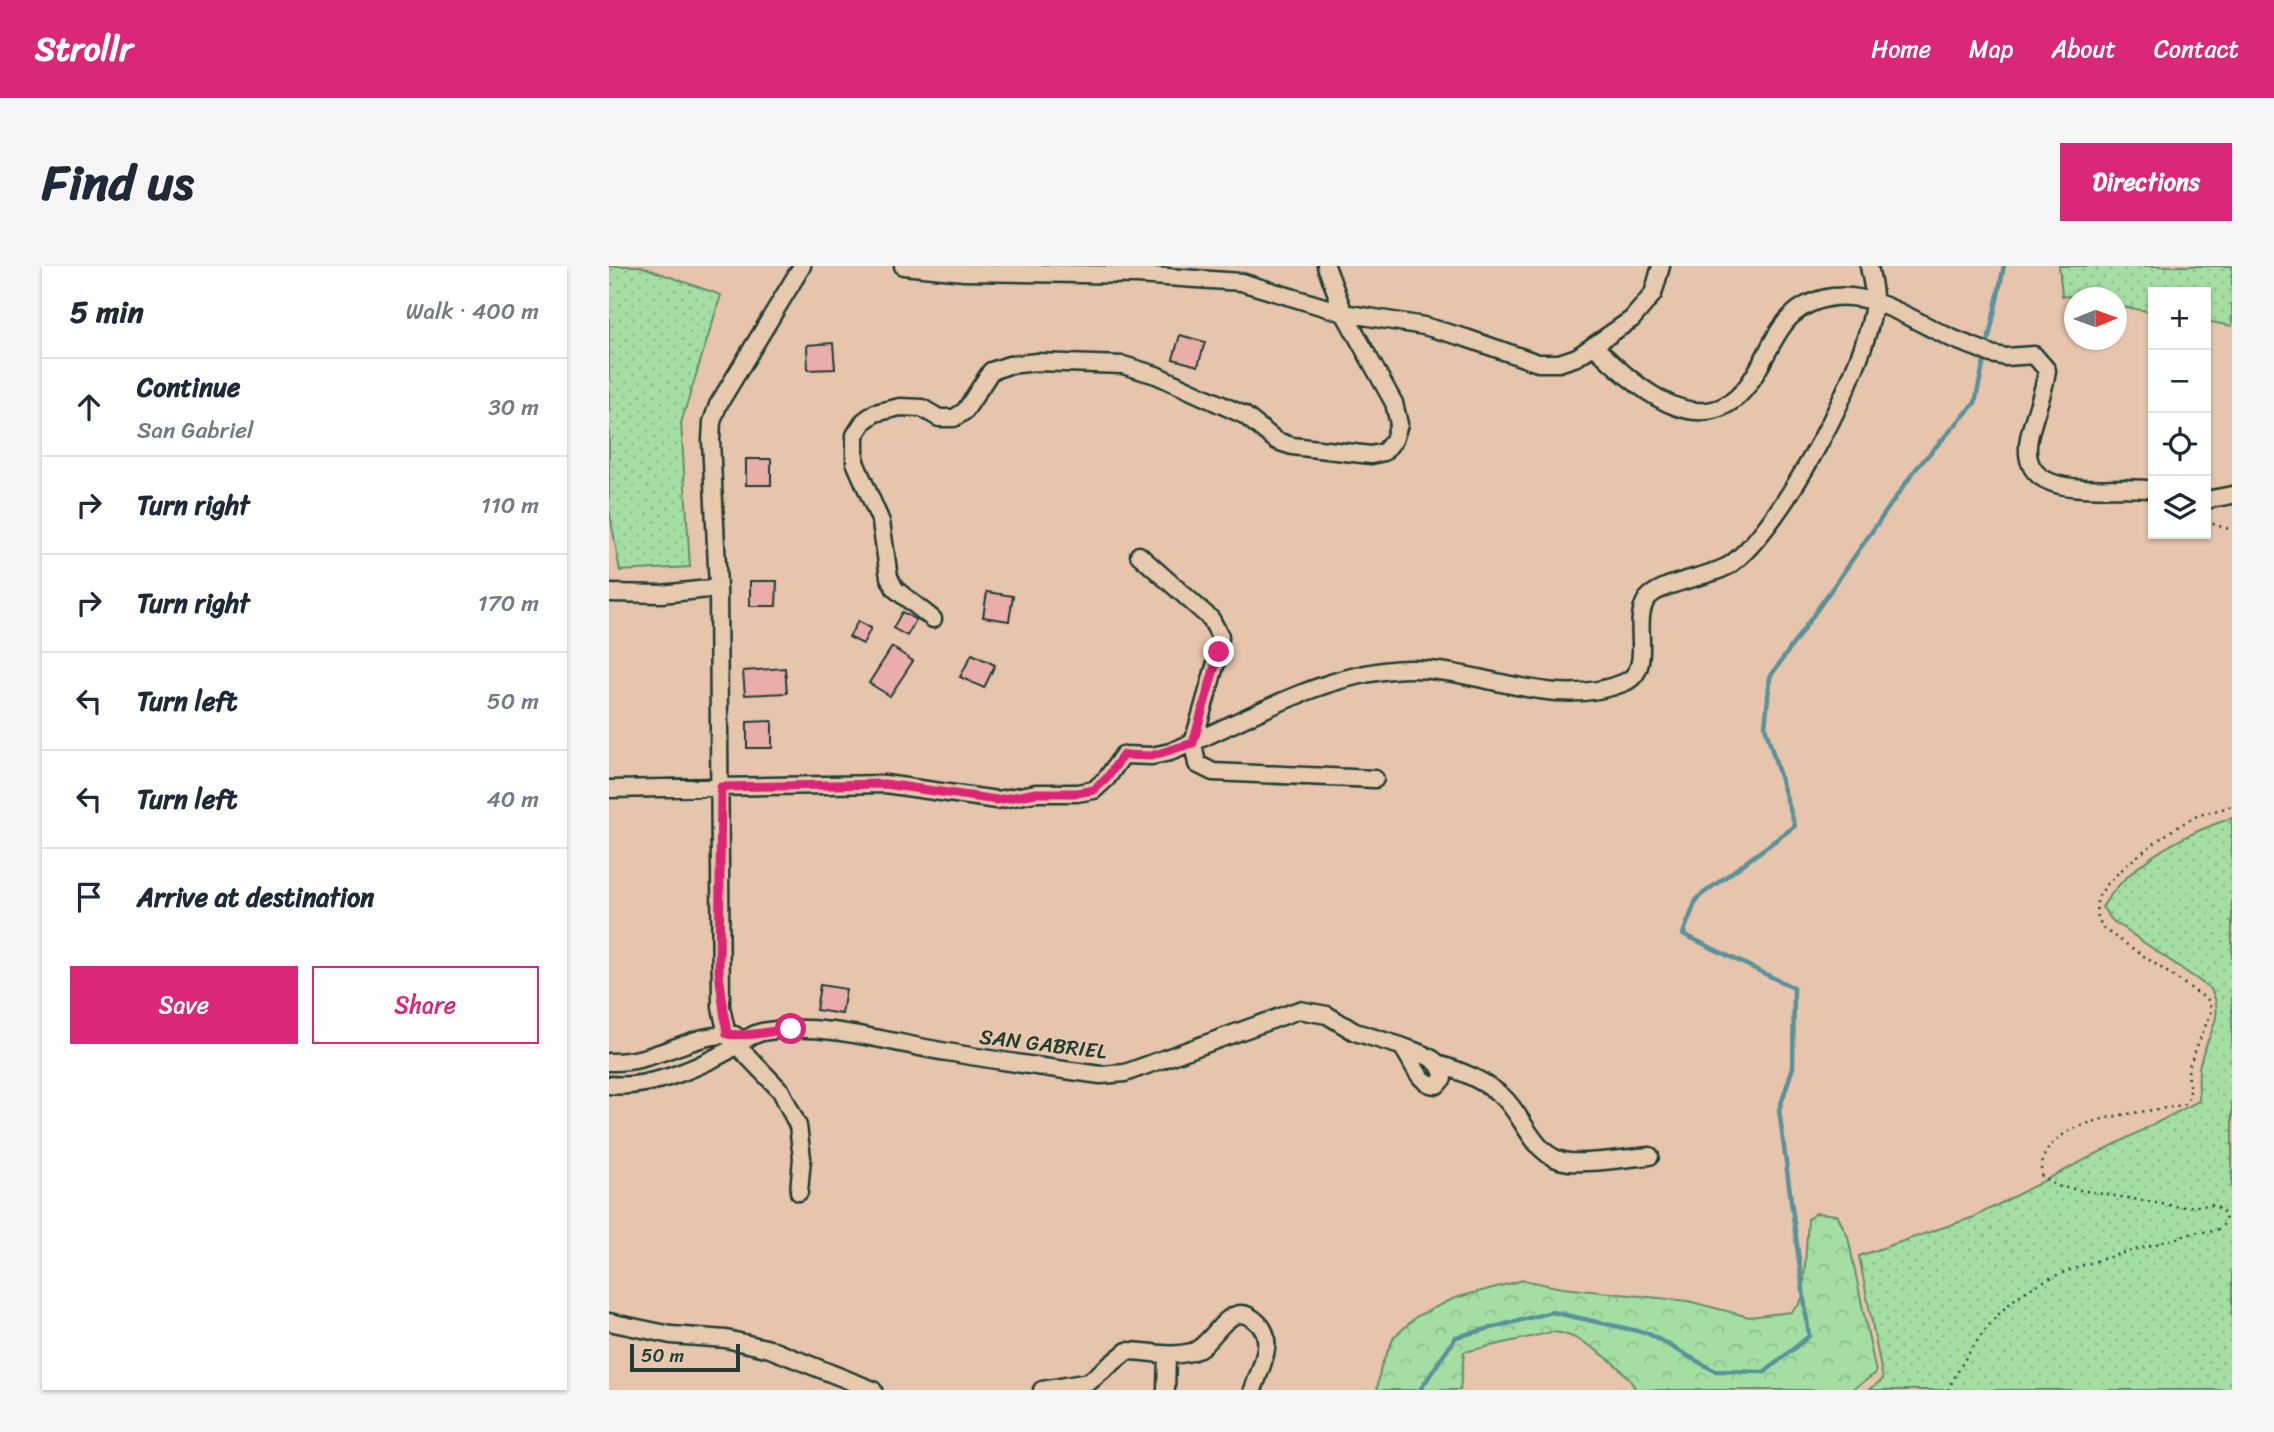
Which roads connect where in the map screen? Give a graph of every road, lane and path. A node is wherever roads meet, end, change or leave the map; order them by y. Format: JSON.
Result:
{"nodes":[{"id":1,"x":902,"y":266,"type":"edge"},
{"id":2,"x":1326,"y":266,"type":"edge"},
{"id":3,"x":1661,"y":266,"type":"edge"},
{"id":4,"x":1869,"y":266,"type":"edge"},
{"id":5,"x":805,"y":267,"type":"edge"},
{"id":6,"x":1014,"y":270,"type":"edge"},
{"id":7,"x":1874,"y":301,"type":"junction"},
{"id":8,"x":1344,"y":313,"type":"junction"},
{"id":9,"x":1594,"y":346,"type":"junction"},
{"id":10,"x":2148,"y":490,"type":"edge"},
{"id":11,"x":2232,"y":495,"type":"edge"},
{"id":12,"x":2211,"y":499,"type":"edge"},
{"id":13,"x":2211,"y":524,"type":"edge"},
{"id":14,"x":2232,"y":530,"type":"edge"},
{"id":15,"x":1139,"y":555,"type":"dead end"},
{"id":16,"x":718,"y":588,"type":"junction"},
{"id":17,"x":609,"y":593,"type":"edge"},
{"id":18,"x":933,"y":619,"type":"dead end"},
{"id":19,"x":1193,"y":743,"type":"junction"},
{"id":20,"x":1375,"y":779,"type":"dead end"},
{"id":21,"x":721,"y":787,"type":"junction"},
{"id":22,"x":609,"y":789,"type":"edge"},
{"id":23,"x":2232,"y":806,"type":"edge"},
{"id":24,"x":737,"y":1039,"type":"junction"},
{"id":25,"x":1401,"y":1046,"type":"junction"},
{"id":26,"x":609,"y":1062,"type":"edge"},
{"id":27,"x":1440,"y":1065,"type":"junction"},
{"id":28,"x":609,"y":1086,"type":"edge"},
{"id":29,"x":1650,"y":1156,"type":"dead end"},
{"id":30,"x":799,"y":1192,"type":"dead end"},
{"id":31,"x":609,"y":1322,"type":"edge"},
{"id":32,"x":1167,"y":1356,"type":"junction"},
{"id":33,"x":873,"y":1390,"type":"edge"},
{"id":34,"x":1042,"y":1390,"type":"edge"},
{"id":35,"x":1165,"y":1390,"type":"edge"},
{"id":36,"x":1253,"y":1390,"type":"edge"},
{"id":37,"x":1948,"y":1390,"type":"edge"}],
"edges":[{"from":1,"to":6,"type":"street"},
{"from":2,"to":8,"type":"street"},
{"from":3,"to":9,"type":"street"},
{"from":4,"to":7,"type":"street"},
{"from":5,"to":16,"type":"street"},
{"from":6,"to":8,"type":"street"},
{"from":7,"to":9,"type":"street"},
{"from":7,"to":10,"type":"street"},
{"from":7,"to":19,"type":"street"},
{"from":8,"to":9,"type":"street"},
{"from":8,"to":18,"type":"street"},
{"from":11,"to":12,"type":"street"},
{"from":13,"to":14,"type":"path"},
{"from":15,"to":19,"type":"street"},
{"from":16,"to":17,"type":"street"},
{"from":16,"to":21,"type":"street"},
{"from":19,"to":20,"type":"street"},
{"from":19,"to":21,"type":"street"},
{"from":21,"to":22,"type":"street"},
{"from":21,"to":24,"type":"street"},
{"from":23,"to":37,"type":"path"},
{"from":24,"to":25,"type":"street","name":"SAN GABRIEL"},
{"from":24,"to":26,"type":"street"},
{"from":24,"to":28,"type":"street"},
{"from":24,"to":30,"type":"street"},
{"from":25,"to":27,"type":"street","name":"SAN GABRIEL"},
{"from":25,"to":27,"type":"street"},
{"from":27,"to":29,"type":"street","name":"SAN GABRIEL"},
{"from":31,"to":33,"type":"street"},
{"from":32,"to":34,"type":"street"},
{"from":32,"to":35,"type":"street"},
{"from":32,"to":36,"type":"street"}]}
